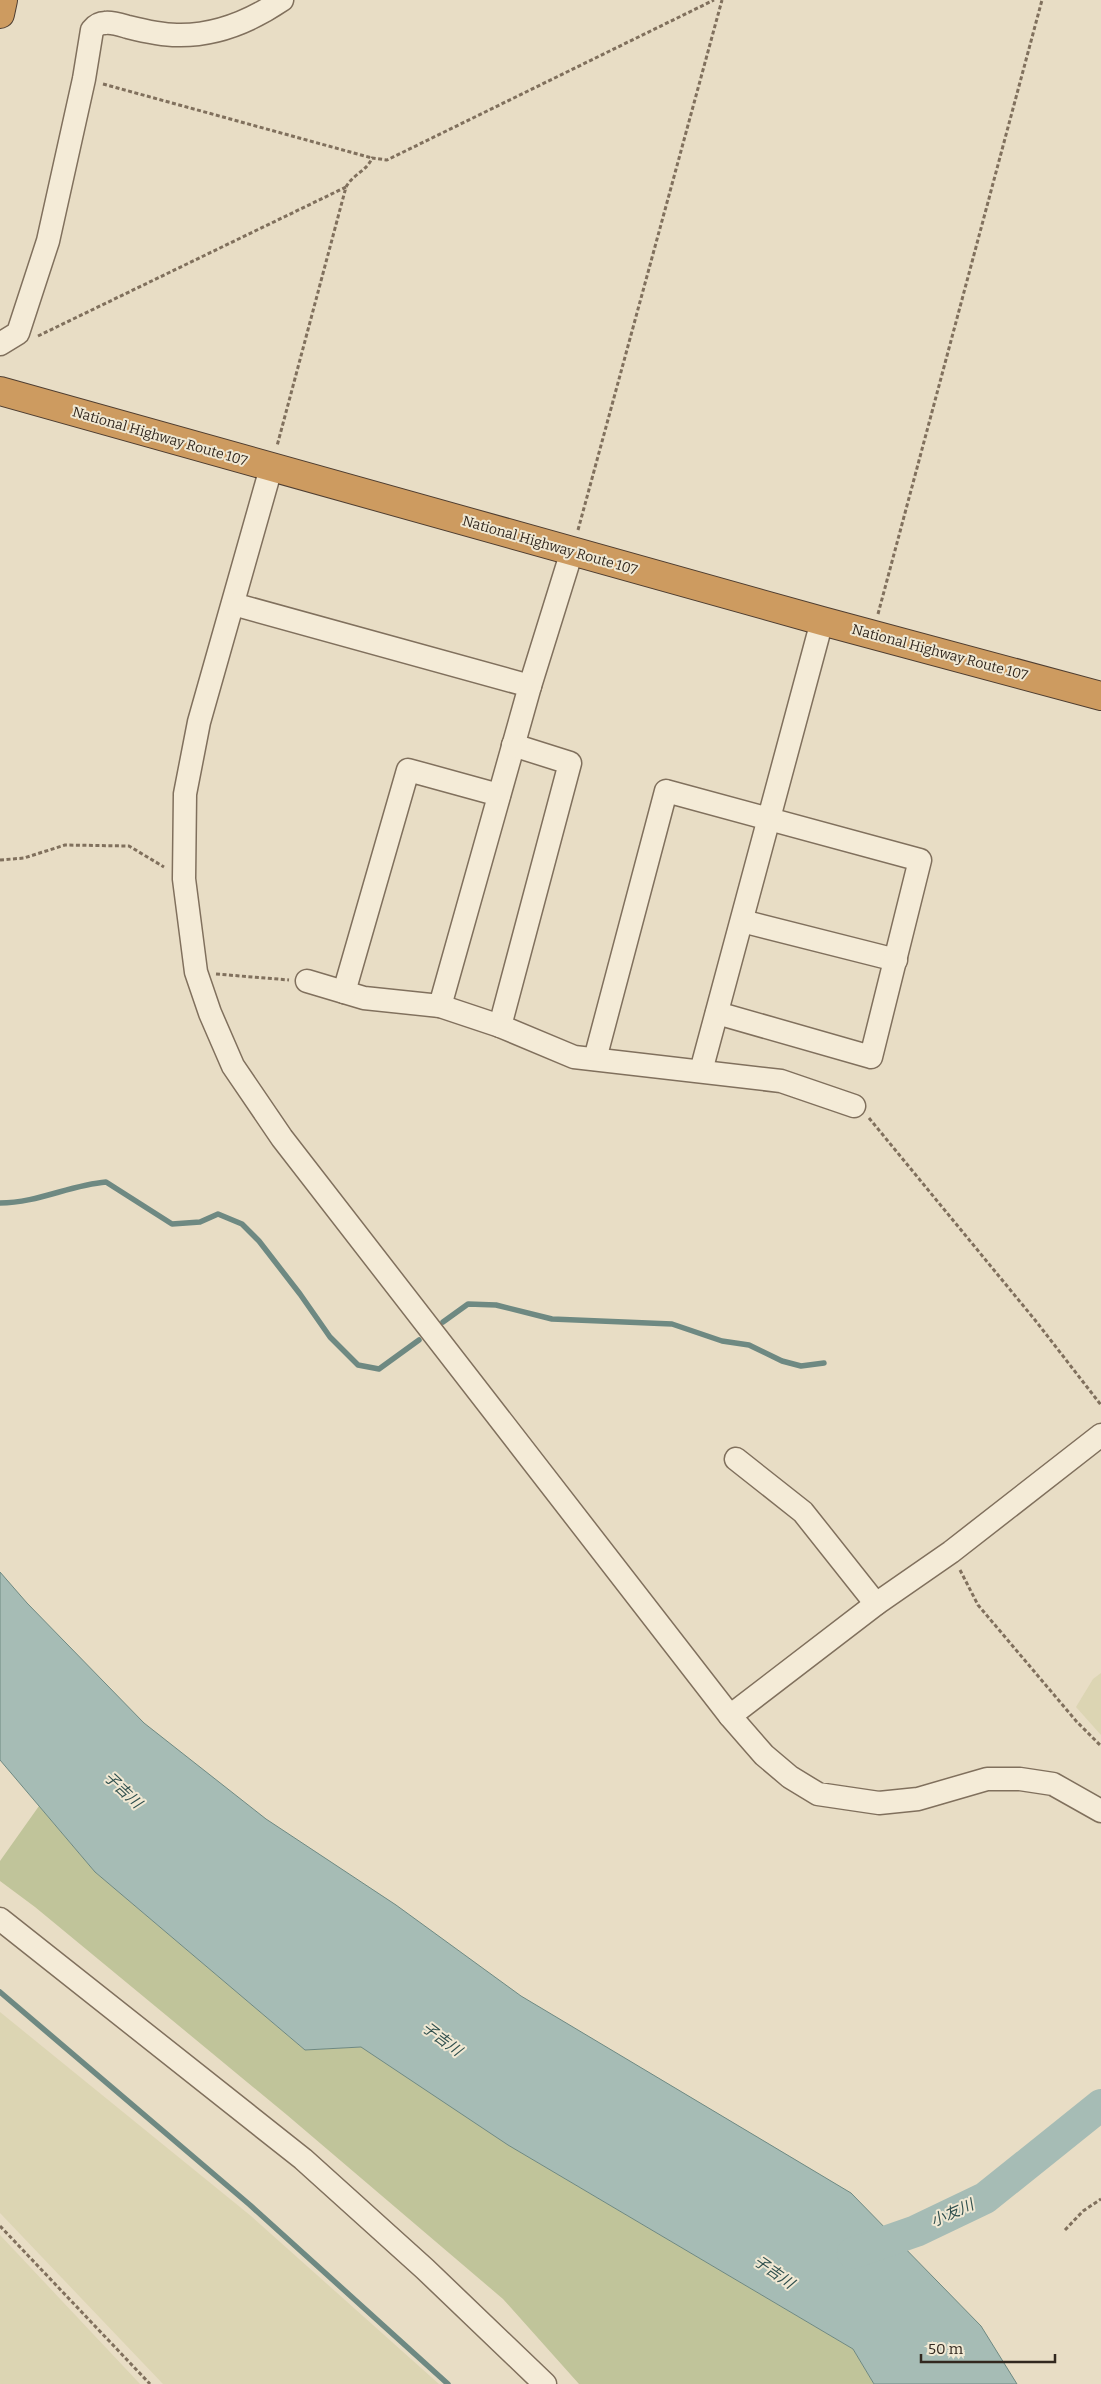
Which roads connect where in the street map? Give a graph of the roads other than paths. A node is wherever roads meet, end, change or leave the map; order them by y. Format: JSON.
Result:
{"nodes":[{"id":1,"x":3,"y":0,"type":"edge"},
{"id":2,"x":282,"y":0,"type":"edge"},
{"id":3,"x":0,"y":14,"type":"edge"},
{"id":4,"x":9,"y":339,"type":"edge"},
{"id":5,"x":0,"y":391,"type":"edge"},
{"id":6,"x":271,"y":468,"type":"junction"},
{"id":7,"x":572,"y":551,"type":"junction"},
{"id":8,"x":233,"y":604,"type":"junction"},
{"id":9,"x":822,"y":621,"type":"junction"},
{"id":10,"x":530,"y":686,"type":"junction"},
{"id":11,"x":1101,"y":696,"type":"edge"},
{"id":12,"x":513,"y":745,"type":"junction"},
{"id":13,"x":499,"y":795,"type":"junction"},
{"id":14,"x":770,"y":819,"type":"junction"},
{"id":15,"x":742,"y":921,"type":"junction"},
{"id":16,"x":896,"y":960,"type":"junction"},
{"id":17,"x":307,"y":981,"type":"road end"},
{"id":18,"x":344,"y":992,"type":"junction"},
{"id":19,"x":440,"y":1006,"type":"junction"},
{"id":20,"x":717,"y":1013,"type":"junction"},
{"id":21,"x":500,"y":1026,"type":"junction"},
{"id":22,"x":595,"y":1059,"type":"junction"},
{"id":23,"x":701,"y":1071,"type":"junction"},
{"id":24,"x":854,"y":1106,"type":"road end"},
{"id":25,"x":1101,"y":1435,"type":"edge"},
{"id":26,"x":736,"y":1459,"type":"dead end"},
{"id":27,"x":876,"y":1604,"type":"junction"},
{"id":28,"x":730,"y":1716,"type":"junction"},
{"id":29,"x":1101,"y":1811,"type":"edge"},
{"id":30,"x":0,"y":1919,"type":"edge"},
{"id":31,"x":545,"y":2384,"type":"edge"}],
"edges":[{"from":1,"to":3,"type":"highway"},
{"from":2,"to":4,"type":"street"},
{"from":5,"to":6,"type":"highway","name":"National Highway Route 107"},
{"from":6,"to":7,"type":"highway","name":"National Highway Route 107"},
{"from":6,"to":8,"type":"street"},
{"from":7,"to":9,"type":"highway","name":"National Highway Route 107"},
{"from":7,"to":10,"type":"street"},
{"from":8,"to":10,"type":"street"},
{"from":8,"to":28,"type":"street"},
{"from":9,"to":11,"type":"highway","name":"National Highway Route 107"},
{"from":9,"to":14,"type":"street"},
{"from":10,"to":12,"type":"street"},
{"from":12,"to":13,"type":"street"},
{"from":12,"to":21,"type":"street"},
{"from":13,"to":18,"type":"street"},
{"from":13,"to":19,"type":"street"},
{"from":14,"to":15,"type":"street"},
{"from":14,"to":16,"type":"street"},
{"from":14,"to":22,"type":"street"},
{"from":15,"to":16,"type":"street"},
{"from":15,"to":20,"type":"street"},
{"from":16,"to":20,"type":"street"},
{"from":17,"to":18,"type":"street"},
{"from":18,"to":19,"type":"street"},
{"from":19,"to":21,"type":"street"},
{"from":20,"to":23,"type":"street"},
{"from":21,"to":22,"type":"street"},
{"from":22,"to":23,"type":"street"},
{"from":23,"to":24,"type":"street"},
{"from":25,"to":27,"type":"street"},
{"from":26,"to":27,"type":"street"},
{"from":27,"to":28,"type":"street"},
{"from":28,"to":29,"type":"street"},
{"from":30,"to":31,"type":"street"}]}
